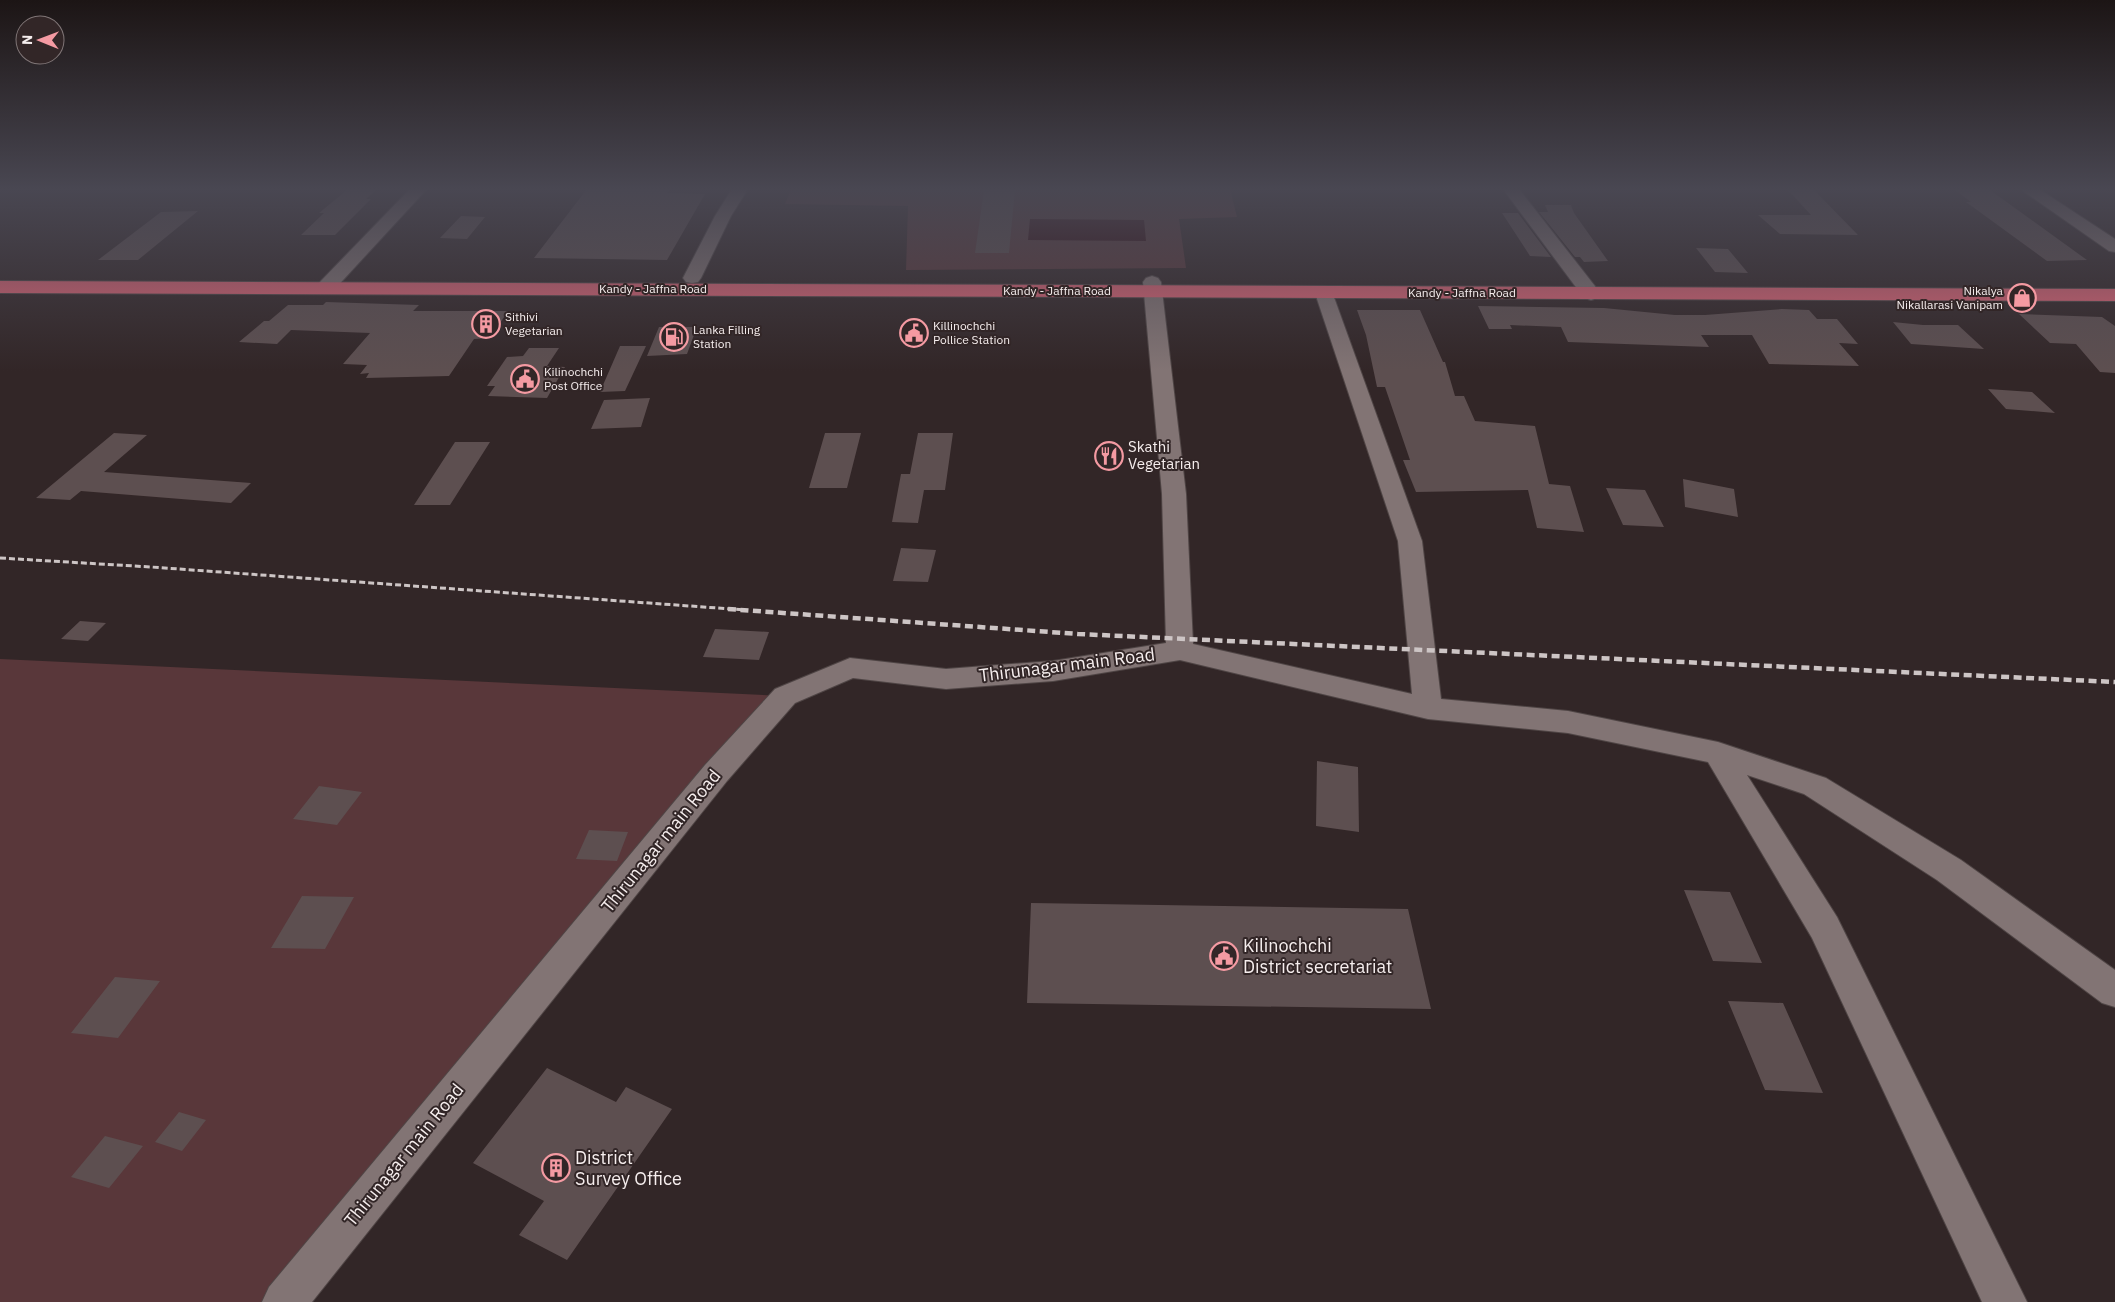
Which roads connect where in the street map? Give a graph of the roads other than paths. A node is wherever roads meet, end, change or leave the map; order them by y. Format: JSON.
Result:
{"nodes":[{"id":1,"x":361,"y":250,"type":"edge"},
{"id":2,"x":706,"y":250,"type":"edge"},
{"id":3,"x":1558,"y":250,"type":"edge"},
{"id":4,"x":0,"y":277,"type":"edge"},
{"id":5,"x":692,"y":278,"type":"junction"},
{"id":6,"x":330,"y":283,"type":"junction"},
{"id":7,"x":2115,"y":285,"type":"edge"},
{"id":8,"x":0,"y":287,"type":"edge"},
{"id":9,"x":1152,"y":287,"type":"junction"},
{"id":10,"x":1588,"y":289,"type":"junction"},
{"id":11,"x":1324,"y":292,"type":"junction"},
{"id":12,"x":2115,"y":295,"type":"edge"},
{"id":13,"x":1180,"y":650,"type":"junction"},
{"id":14,"x":1428,"y":708,"type":"junction"},
{"id":15,"x":1718,"y":753,"type":"junction"},
{"id":16,"x":2115,"y":991,"type":"edge"},
{"id":17,"x":284,"y":1302,"type":"edge"},
{"id":18,"x":2005,"y":1302,"type":"edge"}],
"edges":[{"from":1,"to":6,"type":"street"},
{"from":2,"to":5,"type":"street"},
{"from":3,"to":10,"type":"street"},
{"from":4,"to":6,"type":"highway","name":"Kandy - Jaffna Road"},
{"from":5,"to":6,"type":"highway","name":"Kandy - Jaffna Road"},
{"from":5,"to":9,"type":"highway","name":"Kandy - Jaffna Road"},
{"from":6,"to":8,"type":"highway","name":"Kandy - Jaffna Road"},
{"from":6,"to":9,"type":"highway","name":"Kandy - Jaffna Road"},
{"from":7,"to":10,"type":"highway","name":"Kandy - Jaffna Road"},
{"from":9,"to":10,"type":"highway","name":"Kandy - Jaffna Road"},
{"from":9,"to":11,"type":"highway","name":"Kandy - Jaffna Road"},
{"from":9,"to":13,"type":"street"},
{"from":10,"to":11,"type":"highway","name":"Kandy - Jaffna Road"},
{"from":10,"to":12,"type":"highway","name":"Kandy - Jaffna Road"},
{"from":11,"to":14,"type":"street"},
{"from":13,"to":14,"type":"street"},
{"from":13,"to":17,"type":"street","name":"Thirunagar main Road"},
{"from":14,"to":15,"type":"street"},
{"from":15,"to":16,"type":"street"},
{"from":15,"to":18,"type":"street"}]}
